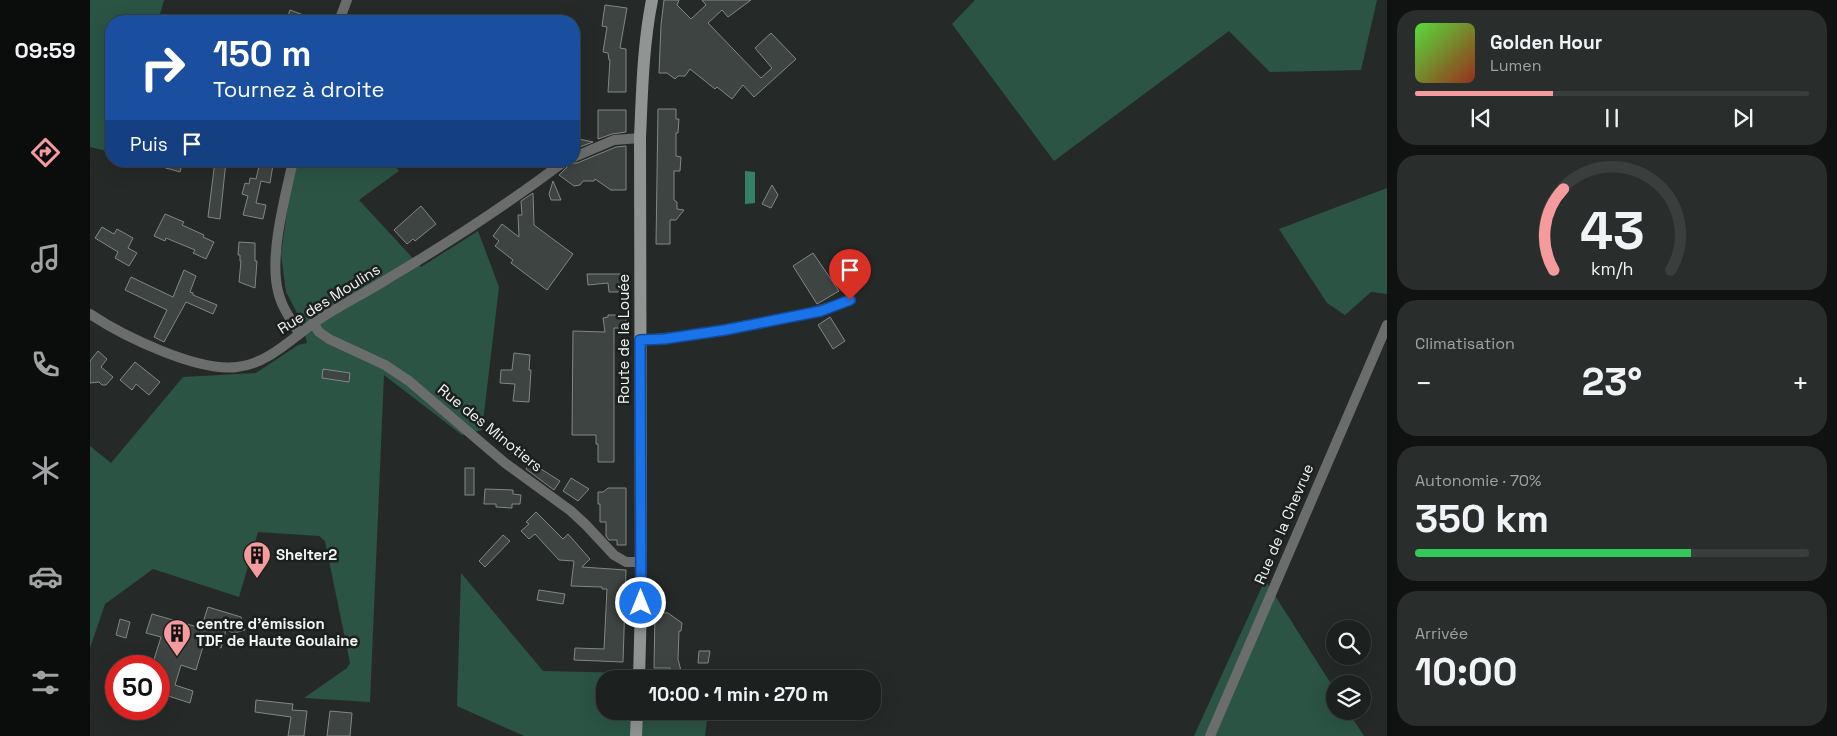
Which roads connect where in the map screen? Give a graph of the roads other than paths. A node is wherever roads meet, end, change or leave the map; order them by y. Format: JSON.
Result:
{"nodes":[{"id":1,"x":347,"y":0,"type":"edge"},
{"id":2,"x":652,"y":0,"type":"edge"},
{"id":3,"x":341,"y":15,"type":"edge"},
{"id":4,"x":640,"y":138,"type":"junction"},
{"id":5,"x":580,"y":154,"type":"edge"},
{"id":6,"x":292,"y":167,"type":"edge"},
{"id":7,"x":558,"y":167,"type":"edge"},
{"id":8,"x":850,"y":300,"type":"dead end"},
{"id":9,"x":90,"y":314,"type":"edge"},
{"id":10,"x":313,"y":324,"type":"junction"},
{"id":11,"x":1387,"y":325,"type":"edge"},
{"id":12,"x":299,"y":332,"type":"junction"},
{"id":13,"x":640,"y":340,"type":"junction"},
{"id":14,"x":641,"y":562,"type":"junction"},
{"id":15,"x":638,"y":670,"type":"edge"},
{"id":16,"x":637,"y":720,"type":"edge"},
{"id":17,"x":636,"y":736,"type":"edge"},
{"id":18,"x":1210,"y":736,"type":"edge"}],
"edges":[{"from":1,"to":3,"type":"street"},
{"from":2,"to":4,"type":"main road","name":"Route de la Louée"},
{"from":4,"to":5,"type":"street"},
{"from":4,"to":13,"type":"main road","name":"Route de la Louée"},
{"from":6,"to":12,"type":"street"},
{"from":7,"to":10,"type":"street","name":"Rue des Moulins"},
{"from":8,"to":13,"type":"street"},
{"from":9,"to":12,"type":"street","name":"Rue des Moulins"},
{"from":10,"to":12,"type":"street","name":"Rue des Moulins"},
{"from":10,"to":14,"type":"street","name":"Rue des Minotiers"},
{"from":11,"to":18,"type":"street","name":"Rue de la Chevrue"},
{"from":13,"to":14,"type":"main road","name":"Route de la Louée"},
{"from":14,"to":15,"type":"main road","name":"Route de la Louée"},
{"from":16,"to":17,"type":"main road"}]}
